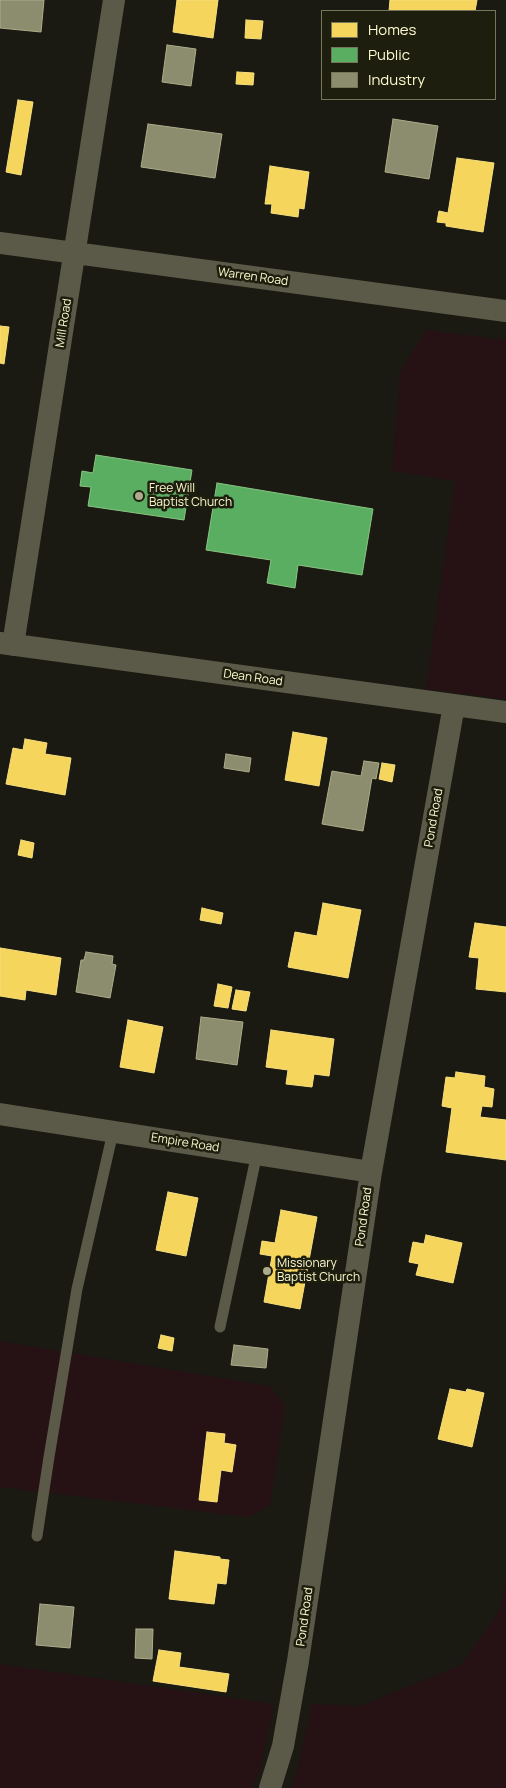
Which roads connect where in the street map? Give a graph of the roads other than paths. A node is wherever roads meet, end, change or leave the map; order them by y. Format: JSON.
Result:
{"nodes":[{"id":1,"x":114,"y":0,"type":"edge"},
{"id":2,"x":0,"y":243,"type":"edge"},
{"id":3,"x":75,"y":253,"type":"junction"},
{"id":4,"x":506,"y":311,"type":"edge"},
{"id":5,"x":6,"y":644,"type":"edge"},
{"id":6,"x":454,"y":705,"type":"junction"},
{"id":7,"x":506,"y":712,"type":"edge"},
{"id":8,"x":0,"y":1114,"type":"edge"},
{"id":9,"x":113,"y":1132,"type":"junction"},
{"id":10,"x":257,"y":1153,"type":"junction"},
{"id":11,"x":370,"y":1172,"type":"junction"},
{"id":12,"x":220,"y":1327,"type":"dead end"},
{"id":13,"x":37,"y":1536,"type":"dead end"},
{"id":14,"x":270,"y":1788,"type":"edge"}],
"edges":[{"from":1,"to":3,"type":"street","name":"Mill Road"},
{"from":2,"to":3,"type":"street","name":"Warren Road"},
{"from":3,"to":4,"type":"street","name":"Warren Road"},
{"from":3,"to":5,"type":"street","name":"Mill Road"},
{"from":5,"to":6,"type":"street","name":"Dean Road"},
{"from":6,"to":7,"type":"street","name":"Dean Road"},
{"from":6,"to":11,"type":"street","name":"Pond Road"},
{"from":8,"to":9,"type":"street","name":"Empire Road"},
{"from":9,"to":10,"type":"street","name":"Empire Road"},
{"from":9,"to":13,"type":"lane"},
{"from":10,"to":11,"type":"street","name":"Empire Road"},
{"from":10,"to":12,"type":"lane"},
{"from":11,"to":14,"type":"street","name":"Pond Road"}]}
